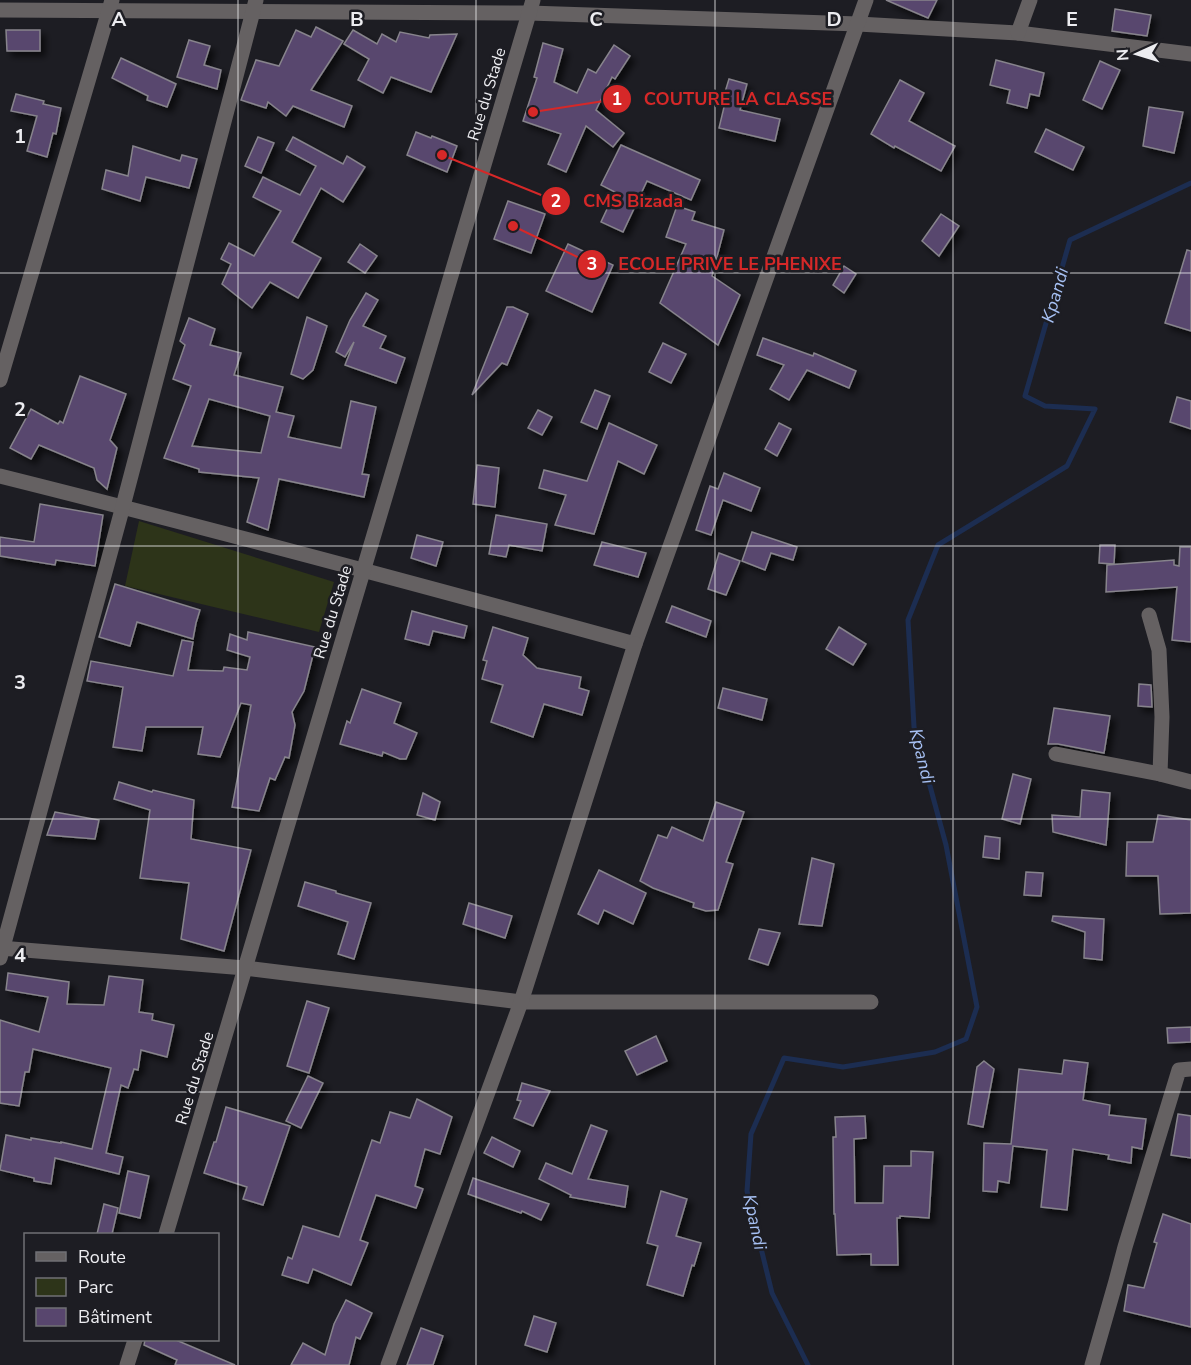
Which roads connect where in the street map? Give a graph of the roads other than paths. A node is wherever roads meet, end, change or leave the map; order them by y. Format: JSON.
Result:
{"nodes":[{"id":1,"x":866,"y":0,"type":"edge"},
{"id":2,"x":1030,"y":0,"type":"edge"},
{"id":3,"x":111,"y":5,"type":"edge"},
{"id":4,"x":254,"y":6,"type":"edge"},
{"id":5,"x":531,"y":6,"type":"edge"},
{"id":6,"x":0,"y":10,"type":"edge"},
{"id":7,"x":858,"y":24,"type":"junction"},
{"id":8,"x":1018,"y":33,"type":"junction"},
{"id":9,"x":1191,"y":54,"type":"edge"},
{"id":10,"x":0,"y":380,"type":"edge"},
{"id":11,"x":0,"y":476,"type":"edge"},
{"id":12,"x":123,"y":506,"type":"junction"},
{"id":13,"x":363,"y":570,"type":"junction"},
{"id":14,"x":1149,"y":615,"type":"dead end"},
{"id":15,"x":635,"y":644,"type":"junction"},
{"id":16,"x":1056,"y":754,"type":"dead end"},
{"id":17,"x":1160,"y":774,"type":"junction"},
{"id":18,"x":1191,"y":782,"type":"edge"},
{"id":19,"x":1,"y":951,"type":"edge"},
{"id":20,"x":245,"y":968,"type":"junction"},
{"id":21,"x":520,"y":1002,"type":"junction"},
{"id":22,"x":871,"y":1002,"type":"dead end"},
{"id":23,"x":1191,"y":1069,"type":"edge"},
{"id":24,"x":166,"y":1233,"type":"edge"},
{"id":25,"x":135,"y":1341,"type":"edge"},
{"id":26,"x":127,"y":1365,"type":"edge"},
{"id":27,"x":388,"y":1365,"type":"edge"},
{"id":28,"x":1092,"y":1365,"type":"edge"}],
"edges":[{"from":1,"to":7,"type":"street"},
{"from":2,"to":8,"type":"street"},
{"from":3,"to":4,"type":"street"},
{"from":3,"to":6,"type":"street"},
{"from":3,"to":10,"type":"street"},
{"from":4,"to":5,"type":"street"},
{"from":4,"to":12,"type":"street"},
{"from":5,"to":7,"type":"street"},
{"from":5,"to":13,"type":"street","name":"Rue du Stade"},
{"from":7,"to":8,"type":"street"},
{"from":7,"to":15,"type":"street"},
{"from":8,"to":9,"type":"street"},
{"from":11,"to":12,"type":"street"},
{"from":12,"to":13,"type":"street"},
{"from":12,"to":19,"type":"street"},
{"from":13,"to":15,"type":"street"},
{"from":13,"to":20,"type":"street","name":"Rue du Stade"},
{"from":14,"to":17,"type":"street"},
{"from":15,"to":21,"type":"street"},
{"from":16,"to":17,"type":"street"},
{"from":17,"to":18,"type":"street"},
{"from":19,"to":20,"type":"street"},
{"from":20,"to":21,"type":"street"},
{"from":20,"to":24,"type":"street","name":"Rue du Stade"},
{"from":21,"to":22,"type":"street"},
{"from":21,"to":27,"type":"street"},
{"from":23,"to":28,"type":"street"},
{"from":25,"to":26,"type":"street"}]}
